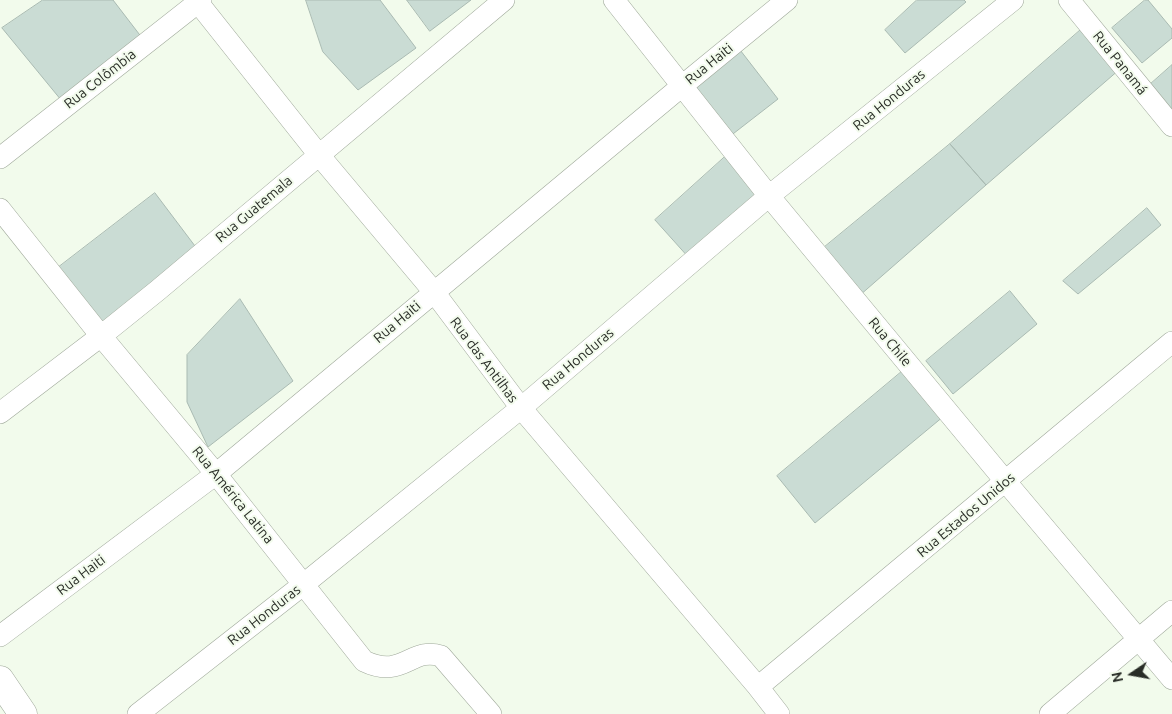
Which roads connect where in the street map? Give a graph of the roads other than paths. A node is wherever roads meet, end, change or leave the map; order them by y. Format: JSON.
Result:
{"nodes":[{"id":1,"x":504,"y":0,"type":"edge"},
{"id":2,"x":614,"y":0,"type":"edge"},
{"id":3,"x":787,"y":0,"type":"edge"},
{"id":4,"x":1014,"y":0,"type":"edge"},
{"id":5,"x":1069,"y":0,"type":"edge"},
{"id":6,"x":198,"y":1,"type":"edge"},
{"id":7,"x":682,"y":86,"type":"junction"},
{"id":8,"x":1172,"y":126,"type":"edge"},
{"id":9,"x":319,"y":155,"type":"junction"},
{"id":10,"x":0,"y":158,"type":"edge"},
{"id":11,"x":769,"y":196,"type":"junction"},
{"id":12,"x":0,"y":209,"type":"edge"},
{"id":13,"x":434,"y":292,"type":"junction"},
{"id":14,"x":102,"y":336,"type":"junction"},
{"id":15,"x":1172,"y":342,"type":"edge"},
{"id":16,"x":521,"y":408,"type":"junction"},
{"id":17,"x":0,"y":413,"type":"edge"},
{"id":18,"x":216,"y":474,"type":"junction"},
{"id":19,"x":1006,"y":482,"type":"junction"},
{"id":20,"x":304,"y":584,"type":"junction"},
{"id":21,"x":1172,"y":610,"type":"edge"},
{"id":22,"x":0,"y":636,"type":"edge"},
{"id":23,"x":1139,"y":639,"type":"junction"},
{"id":24,"x":1172,"y":679,"type":"edge"},
{"id":25,"x":0,"y":680,"type":"edge"},
{"id":26,"x":758,"y":687,"type":"junction"},
{"id":27,"x":23,"y":714,"type":"edge"},
{"id":28,"x":138,"y":714,"type":"edge"},
{"id":29,"x":491,"y":714,"type":"edge"},
{"id":30,"x":779,"y":714,"type":"edge"},
{"id":31,"x":1050,"y":714,"type":"edge"}],
"edges":[{"from":1,"to":9,"type":"street","name":"Rua Guatemala"},
{"from":2,"to":7,"type":"street","name":"Rua Chile"},
{"from":3,"to":7,"type":"street","name":"Rua Haiti"},
{"from":4,"to":11,"type":"street","name":"Rua Honduras"},
{"from":5,"to":8,"type":"street","name":"Rua Panamá"},
{"from":6,"to":9,"type":"street","name":"Rua das Antilhas"},
{"from":6,"to":10,"type":"street","name":"Rua Colômbia"},
{"from":7,"to":11,"type":"street","name":"Rua Chile"},
{"from":7,"to":13,"type":"street","name":"Rua Haiti"},
{"from":9,"to":13,"type":"street","name":"Rua das Antilhas"},
{"from":9,"to":14,"type":"street","name":"Rua Guatemala"},
{"from":11,"to":16,"type":"street","name":"Rua Honduras"},
{"from":11,"to":19,"type":"street","name":"Rua Chile"},
{"from":12,"to":14,"type":"street","name":"Rua América Latina"},
{"from":13,"to":16,"type":"street","name":"Rua das Antilhas"},
{"from":13,"to":18,"type":"street","name":"Rua Haiti"},
{"from":14,"to":17,"type":"street","name":"Rua Guatemala"},
{"from":14,"to":18,"type":"street","name":"Rua América Latina"},
{"from":15,"to":19,"type":"street","name":"Rua Estados Unidos"},
{"from":16,"to":20,"type":"street","name":"Rua Honduras"},
{"from":16,"to":26,"type":"street","name":"Rua das Antilhas"},
{"from":18,"to":20,"type":"street","name":"Rua América Latina"},
{"from":18,"to":22,"type":"street","name":"Rua Haiti"},
{"from":19,"to":23,"type":"street","name":"Rua Chile"},
{"from":19,"to":26,"type":"street","name":"Rua Estados Unidos"},
{"from":20,"to":28,"type":"street","name":"Rua Honduras"},
{"from":20,"to":29,"type":"street","name":"Rua América Latina"},
{"from":21,"to":23,"type":"street"},
{"from":23,"to":24,"type":"street","name":"Rua Chile"},
{"from":23,"to":31,"type":"street"},
{"from":25,"to":27,"type":"main road"},
{"from":26,"to":30,"type":"street","name":"Rua das Antilhas"}]}
